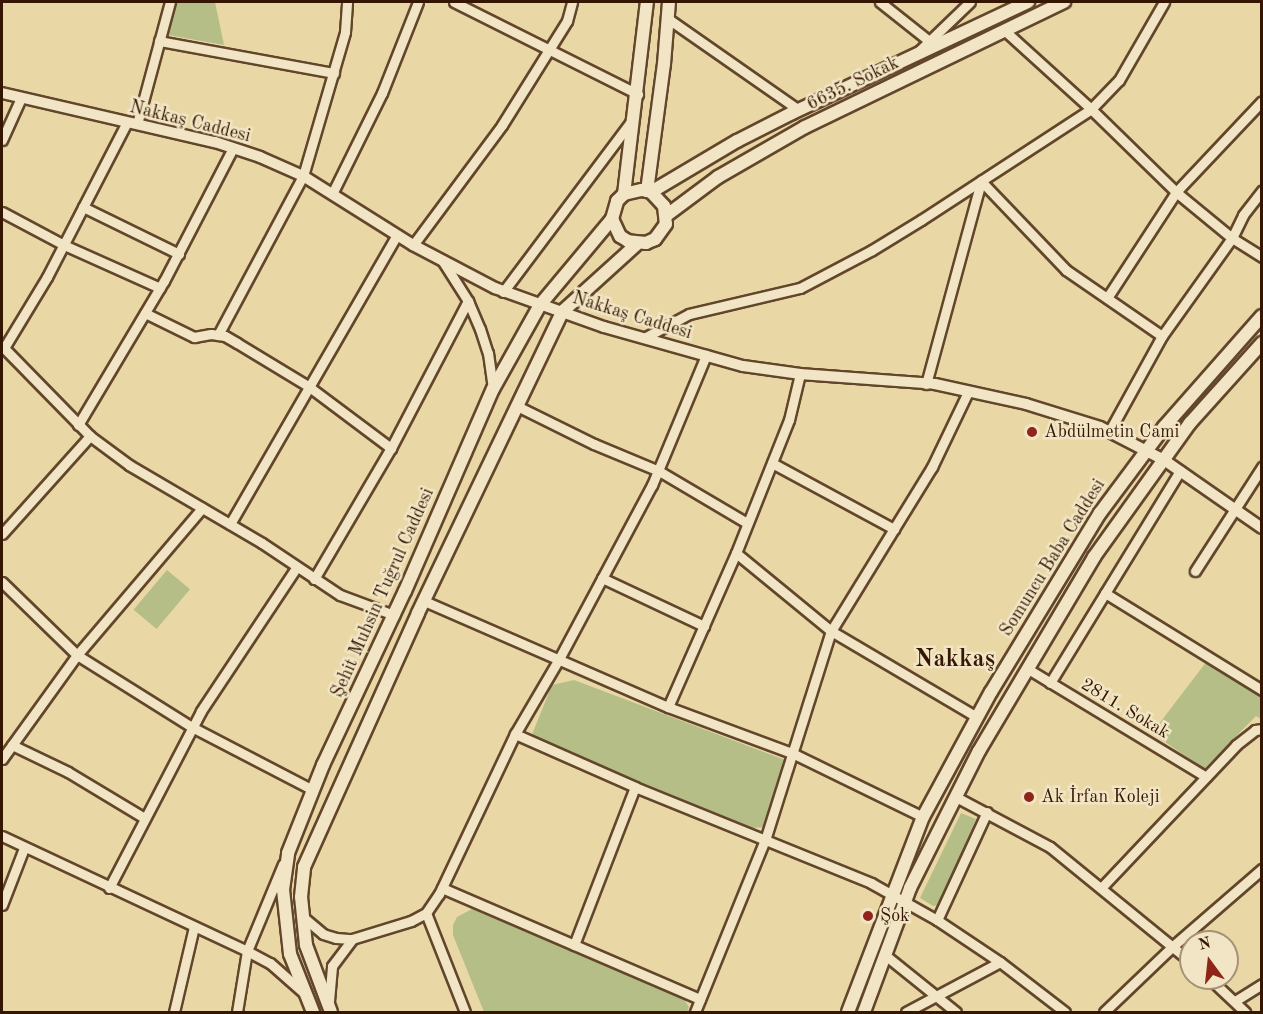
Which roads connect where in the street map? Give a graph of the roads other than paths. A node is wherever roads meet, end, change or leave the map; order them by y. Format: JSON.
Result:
{"nodes":[{"id":1,"x":170,"y":2,"type":"edge"},
{"id":2,"x":347,"y":2,"type":"edge"},
{"id":3,"x":418,"y":2,"type":"edge"},
{"id":4,"x":454,"y":2,"type":"edge"},
{"id":5,"x":572,"y":2,"type":"edge"},
{"id":6,"x":647,"y":2,"type":"edge"},
{"id":7,"x":669,"y":2,"type":"edge"},
{"id":8,"x":880,"y":2,"type":"edge"},
{"id":9,"x":970,"y":2,"type":"edge"},
{"id":10,"x":1028,"y":2,"type":"edge"},
{"id":11,"x":1064,"y":2,"type":"edge"},
{"id":12,"x":1164,"y":2,"type":"edge"},
{"id":13,"x":668,"y":18,"type":"junction"},
{"id":14,"x":1004,"y":30,"type":"junction"},
{"id":15,"x":159,"y":40,"type":"junction"},
{"id":16,"x":928,"y":40,"type":"junction"},
{"id":17,"x":550,"y":49,"type":"junction"},
{"id":18,"x":915,"y":56,"type":"junction"},
{"id":19,"x":334,"y":72,"type":"junction"},
{"id":20,"x":2,"y":93,"type":"edge"},
{"id":21,"x":638,"y":94,"type":"junction"},
{"id":22,"x":21,"y":98,"type":"junction"},
{"id":23,"x":1262,"y":101,"type":"edge"},
{"id":24,"x":1091,"y":108,"type":"junction"},
{"id":25,"x":799,"y":110,"type":"junction"},
{"id":26,"x":635,"y":117,"type":"junction"},
{"id":27,"x":132,"y":123,"type":"junction"},
{"id":28,"x":2,"y":140,"type":"edge"},
{"id":29,"x":233,"y":148,"type":"junction"},
{"id":30,"x":303,"y":176,"type":"junction"},
{"id":31,"x":981,"y":181,"type":"junction"},
{"id":32,"x":1262,"y":191,"type":"edge"},
{"id":33,"x":649,"y":192,"type":"junction"},
{"id":34,"x":1176,"y":192,"type":"junction"},
{"id":35,"x":332,"y":194,"type":"junction"},
{"id":36,"x":624,"y":194,"type":"junction"},
{"id":37,"x":83,"y":207,"type":"junction"},
{"id":38,"x":2,"y":212,"type":"edge"},
{"id":39,"x":667,"y":215,"type":"junction"},
{"id":40,"x":612,"y":219,"type":"junction"},
{"id":41,"x":397,"y":235,"type":"junction"},
{"id":42,"x":1232,"y":238,"type":"junction"},
{"id":43,"x":637,"y":244,"type":"junction"},
{"id":44,"x":64,"y":245,"type":"junction"},
{"id":45,"x":413,"y":245,"type":"junction"},
{"id":46,"x":179,"y":254,"type":"junction"},
{"id":47,"x":1262,"y":257,"type":"edge"},
{"id":48,"x":442,"y":260,"type":"junction"},
{"id":49,"x":160,"y":288,"type":"junction"},
{"id":50,"x":503,"y":292,"type":"junction"},
{"id":51,"x":1107,"y":298,"type":"junction"},
{"id":52,"x":468,"y":301,"type":"junction"},
{"id":53,"x":540,"y":305,"type":"junction"},
{"id":54,"x":562,"y":312,"type":"junction"},
{"id":55,"x":145,"y":313,"type":"junction"},
{"id":56,"x":1262,"y":316,"type":"edge"},
{"id":57,"x":218,"y":335,"type":"junction"},
{"id":58,"x":1162,"y":336,"type":"junction"},
{"id":59,"x":644,"y":338,"type":"junction"},
{"id":60,"x":1262,"y":343,"type":"edge"},
{"id":61,"x":3,"y":347,"type":"edge"},
{"id":62,"x":706,"y":356,"type":"junction"},
{"id":63,"x":800,"y":374,"type":"junction"},
{"id":64,"x":926,"y":384,"type":"junction"},
{"id":65,"x":308,"y":386,"type":"junction"},
{"id":66,"x":493,"y":389,"type":"junction"},
{"id":67,"x":968,"y":392,"type":"junction"},
{"id":68,"x":517,"y":406,"type":"junction"},
{"id":69,"x":78,"y":425,"type":"junction"},
{"id":70,"x":1109,"y":432,"type":"junction"},
{"id":71,"x":90,"y":436,"type":"junction"},
{"id":72,"x":391,"y":448,"type":"junction"},
{"id":73,"x":1146,"y":451,"type":"junction"},
{"id":74,"x":1164,"y":460,"type":"junction"},
{"id":75,"x":772,"y":463,"type":"junction"},
{"id":76,"x":1262,"y":467,"type":"edge"},
{"id":77,"x":659,"y":471,"type":"junction"},
{"id":78,"x":1180,"y":471,"type":"junction"},
{"id":79,"x":202,"y":508,"type":"junction"},
{"id":80,"x":1234,"y":508,"type":"junction"},
{"id":81,"x":747,"y":523,"type":"junction"},
{"id":82,"x":230,"y":524,"type":"junction"},
{"id":83,"x":1262,"y":528,"type":"edge"},
{"id":84,"x":894,"y":529,"type":"junction"},
{"id":85,"x":2,"y":534,"type":"edge"},
{"id":86,"x":736,"y":554,"type":"junction"},
{"id":87,"x":296,"y":568,"type":"junction"},
{"id":88,"x":1195,"y":571,"type":"dead end"},
{"id":89,"x":602,"y":578,"type":"junction"},
{"id":90,"x":314,"y":579,"type":"junction"},
{"id":91,"x":2,"y":582,"type":"edge"},
{"id":92,"x":1105,"y":593,"type":"junction"},
{"id":93,"x":424,"y":601,"type":"junction"},
{"id":94,"x":394,"y":615,"type":"junction"},
{"id":95,"x":704,"y":626,"type":"junction"},
{"id":96,"x":831,"y":631,"type":"junction"},
{"id":97,"x":77,"y":655,"type":"junction"},
{"id":98,"x":558,"y":659,"type":"junction"},
{"id":99,"x":1028,"y":669,"type":"junction"},
{"id":100,"x":1050,"y":683,"type":"junction"},
{"id":101,"x":1262,"y":690,"type":"edge"},
{"id":102,"x":668,"y":707,"type":"junction"},
{"id":103,"x":977,"y":717,"type":"junction"},
{"id":104,"x":192,"y":727,"type":"junction"},
{"id":105,"x":1262,"y":729,"type":"edge"},
{"id":106,"x":515,"y":734,"type":"junction"},
{"id":107,"x":12,"y":745,"type":"junction"},
{"id":108,"x":792,"y":753,"type":"junction"},
{"id":109,"x":2,"y":759,"type":"edge"},
{"id":110,"x":1206,"y":777,"type":"junction"},
{"id":111,"x":635,"y":787,"type":"junction"},
{"id":112,"x":313,"y":790,"type":"junction"},
{"id":113,"x":956,"y":797,"type":"junction"},
{"id":114,"x":987,"y":812,"type":"junction"},
{"id":115,"x":143,"y":817,"type":"junction"},
{"id":116,"x":923,"y":818,"type":"junction"},
{"id":117,"x":2,"y":836,"type":"edge"},
{"id":118,"x":765,"y":840,"type":"junction"},
{"id":119,"x":24,"y":848,"type":"junction"},
{"id":120,"x":288,"y":853,"type":"junction"},
{"id":121,"x":1262,"y":869,"type":"edge"},
{"id":122,"x":109,"y":888,"type":"junction"},
{"id":123,"x":442,"y":888,"type":"junction"},
{"id":124,"x":1101,"y":888,"type":"junction"},
{"id":125,"x":892,"y":896,"type":"junction"},
{"id":126,"x":905,"y":902,"type":"junction"},
{"id":127,"x":2,"y":905,"type":"edge"},
{"id":128,"x":426,"y":913,"type":"junction"},
{"id":129,"x":303,"y":917,"type":"junction"},
{"id":130,"x":937,"y":920,"type":"junction"},
{"id":131,"x":194,"y":927,"type":"junction"},
{"id":132,"x":352,"y":939,"type":"junction"},
{"id":133,"x":574,"y":945,"type":"junction"},
{"id":134,"x":1173,"y":946,"type":"junction"},
{"id":135,"x":247,"y":951,"type":"junction"},
{"id":136,"x":1179,"y":951,"type":"edge"},
{"id":137,"x":885,"y":955,"type":"junction"},
{"id":138,"x":1000,"y":962,"type":"junction"},
{"id":139,"x":1262,"y":984,"type":"edge"},
{"id":140,"x":1223,"y":990,"type":"edge"},
{"id":141,"x":308,"y":996,"type":"junction"},
{"id":142,"x":935,"y":996,"type":"junction"},
{"id":143,"x":700,"y":999,"type":"junction"},
{"id":144,"x":1235,"y":1001,"type":"junction"},
{"id":145,"x":330,"y":1009,"type":"edge"},
{"id":146,"x":174,"y":1012,"type":"edge"},
{"id":147,"x":237,"y":1012,"type":"edge"},
{"id":148,"x":313,"y":1012,"type":"edge"},
{"id":149,"x":465,"y":1012,"type":"edge"},
{"id":150,"x":695,"y":1012,"type":"edge"},
{"id":151,"x":848,"y":1012,"type":"edge"},
{"id":152,"x":864,"y":1012,"type":"edge"},
{"id":153,"x":906,"y":1012,"type":"edge"},
{"id":154,"x":956,"y":1012,"type":"edge"},
{"id":155,"x":1065,"y":1012,"type":"edge"},
{"id":156,"x":1104,"y":1012,"type":"edge"},
{"id":157,"x":1245,"y":1012,"type":"edge"}],
"edges":[{"from":1,"to":15,"type":"street"},
{"from":2,"to":19,"type":"street"},
{"from":3,"to":35,"type":"street"},
{"from":4,"to":17,"type":"street"},
{"from":5,"to":17,"type":"street"},
{"from":6,"to":21,"type":"main road"},
{"from":7,"to":13,"type":"main road"},
{"from":8,"to":16,"type":"street"},
{"from":9,"to":16,"type":"street"},
{"from":10,"to":18,"type":"main road","name":"6635. Sokak"},
{"from":11,"to":14,"type":"main road","name":"6635. Sokak"},
{"from":12,"to":24,"type":"street"},
{"from":13,"to":25,"type":"street"},
{"from":13,"to":33,"type":"main road"},
{"from":14,"to":24,"type":"street"},
{"from":14,"to":39,"type":"main road","name":"6635. Sokak"},
{"from":15,"to":19,"type":"street"},
{"from":15,"to":27,"type":"street"},
{"from":16,"to":18,"type":"street"},
{"from":17,"to":21,"type":"street"},
{"from":17,"to":45,"type":"street"},
{"from":18,"to":25,"type":"main road","name":"6635. Sokak"},
{"from":19,"to":30,"type":"street"},
{"from":20,"to":22,"type":"street","name":"Nakkaş Caddesi"},
{"from":21,"to":26,"type":"main road"},
{"from":22,"to":27,"type":"street","name":"Nakkaş Caddesi"},
{"from":22,"to":28,"type":"street"},
{"from":23,"to":34,"type":"street"},
{"from":24,"to":31,"type":"street"},
{"from":24,"to":34,"type":"street"},
{"from":25,"to":33,"type":"main road","name":"6635. Sokak"},
{"from":26,"to":36,"type":"main road"},
{"from":26,"to":50,"type":"street"},
{"from":27,"to":29,"type":"street","name":"Nakkaş Caddesi"},
{"from":27,"to":37,"type":"street"},
{"from":29,"to":30,"type":"street","name":"Nakkaş Caddesi"},
{"from":29,"to":46,"type":"street"},
{"from":30,"to":35,"type":"street","name":"Nakkaş Caddesi"},
{"from":30,"to":57,"type":"street"},
{"from":31,"to":51,"type":"street"},
{"from":31,"to":59,"type":"street"},
{"from":31,"to":64,"type":"street"},
{"from":32,"to":42,"type":"street"},
{"from":33,"to":36,"type":"main road"},
{"from":33,"to":39,"type":"main road"},
{"from":34,"to":42,"type":"street"},
{"from":34,"to":51,"type":"street"},
{"from":35,"to":41,"type":"street","name":"Nakkaş Caddesi"},
{"from":36,"to":40,"type":"main road"},
{"from":37,"to":44,"type":"street"},
{"from":37,"to":46,"type":"street"},
{"from":38,"to":44,"type":"street"},
{"from":39,"to":43,"type":"main road"},
{"from":40,"to":43,"type":"main road"},
{"from":40,"to":53,"type":"main road","name":"Şehit Muhsin Tuğrul Caddesi"},
{"from":41,"to":45,"type":"street","name":"Nakkaş Caddesi"},
{"from":41,"to":65,"type":"street"},
{"from":42,"to":47,"type":"street"},
{"from":42,"to":58,"type":"street"},
{"from":43,"to":54,"type":"main road"},
{"from":44,"to":49,"type":"street"},
{"from":44,"to":61,"type":"street"},
{"from":45,"to":48,"type":"street","name":"Nakkaş Caddesi"},
{"from":46,"to":49,"type":"street"},
{"from":48,"to":50,"type":"street","name":"Nakkaş Caddesi"},
{"from":48,"to":52,"type":"street"},
{"from":49,"to":55,"type":"street"},
{"from":50,"to":53,"type":"street","name":"Nakkaş Caddesi"},
{"from":51,"to":58,"type":"street"},
{"from":52,"to":66,"type":"street"},
{"from":52,"to":72,"type":"street"},
{"from":53,"to":54,"type":"street","name":"Nakkaş Caddesi"},
{"from":53,"to":66,"type":"main road","name":"Şehit Muhsin Tuğrul Caddesi"},
{"from":54,"to":59,"type":"street","name":"Nakkaş Caddesi"},
{"from":54,"to":68,"type":"main road"},
{"from":55,"to":57,"type":"street"},
{"from":55,"to":69,"type":"street"},
{"from":56,"to":73,"type":"main road","name":"Somuncu Baba Caddesi"},
{"from":57,"to":65,"type":"street"},
{"from":58,"to":70,"type":"street"},
{"from":59,"to":62,"type":"street","name":"Nakkaş Caddesi"},
{"from":60,"to":74,"type":"main road","name":"Somuncu Baba Caddesi"},
{"from":61,"to":69,"type":"street"},
{"from":62,"to":63,"type":"street","name":"Nakkaş Caddesi"},
{"from":62,"to":77,"type":"street"},
{"from":63,"to":64,"type":"street","name":"Nakkaş Caddesi"},
{"from":63,"to":75,"type":"street"},
{"from":64,"to":67,"type":"street","name":"Nakkaş Caddesi"},
{"from":65,"to":72,"type":"street"},
{"from":65,"to":82,"type":"street"},
{"from":66,"to":94,"type":"main road","name":"Şehit Muhsin Tuğrul Caddesi"},
{"from":67,"to":70,"type":"street","name":"Nakkaş Caddesi"},
{"from":67,"to":84,"type":"street"},
{"from":68,"to":77,"type":"street"},
{"from":68,"to":93,"type":"main road"},
{"from":69,"to":71,"type":"street"},
{"from":70,"to":73,"type":"street","name":"Nakkaş Caddesi"},
{"from":71,"to":79,"type":"street"},
{"from":71,"to":85,"type":"street"},
{"from":72,"to":90,"type":"street"},
{"from":73,"to":74,"type":"street","name":"Nakkaş Caddesi"},
{"from":73,"to":103,"type":"main road","name":"Somuncu Baba Caddesi"},
{"from":74,"to":78,"type":"street","name":"Nakkaş Caddesi"},
{"from":74,"to":99,"type":"main road","name":"Somuncu Baba Caddesi"},
{"from":75,"to":81,"type":"street"},
{"from":75,"to":84,"type":"street"},
{"from":76,"to":80,"type":"street"},
{"from":77,"to":81,"type":"street"},
{"from":77,"to":89,"type":"street"},
{"from":78,"to":80,"type":"street","name":"Nakkaş Caddesi"},
{"from":78,"to":92,"type":"street"},
{"from":79,"to":82,"type":"street"},
{"from":79,"to":97,"type":"street"},
{"from":80,"to":83,"type":"street","name":"Nakkaş Caddesi"},
{"from":80,"to":88,"type":"street"},
{"from":81,"to":86,"type":"street"},
{"from":82,"to":87,"type":"street"},
{"from":84,"to":96,"type":"street"},
{"from":86,"to":95,"type":"street"},
{"from":86,"to":96,"type":"street"},
{"from":87,"to":90,"type":"street"},
{"from":87,"to":104,"type":"street"},
{"from":89,"to":95,"type":"street"},
{"from":89,"to":98,"type":"street"},
{"from":90,"to":94,"type":"street"},
{"from":91,"to":97,"type":"street"},
{"from":92,"to":100,"type":"street"},
{"from":92,"to":101,"type":"street"},
{"from":93,"to":98,"type":"street"},
{"from":93,"to":129,"type":"main road"},
{"from":94,"to":112,"type":"main road","name":"Şehit Muhsin Tuğrul Caddesi"},
{"from":95,"to":102,"type":"street"},
{"from":96,"to":103,"type":"street"},
{"from":96,"to":108,"type":"street"},
{"from":97,"to":104,"type":"street"},
{"from":97,"to":107,"type":"street"},
{"from":98,"to":102,"type":"street"},
{"from":98,"to":106,"type":"street"},
{"from":99,"to":100,"type":"street","name":"2811. Sokak"},
{"from":99,"to":113,"type":"main road","name":"Somuncu Baba Caddesi"},
{"from":100,"to":110,"type":"street","name":"2811. Sokak"},
{"from":102,"to":108,"type":"street"},
{"from":103,"to":116,"type":"main road","name":"Somuncu Baba Caddesi"},
{"from":104,"to":112,"type":"street"},
{"from":104,"to":115,"type":"street"},
{"from":105,"to":110,"type":"street"},
{"from":106,"to":111,"type":"street"},
{"from":106,"to":123,"type":"street"},
{"from":107,"to":109,"type":"street"},
{"from":107,"to":115,"type":"street"},
{"from":108,"to":116,"type":"street"},
{"from":108,"to":118,"type":"street"},
{"from":110,"to":124,"type":"street"},
{"from":111,"to":118,"type":"street"},
{"from":111,"to":133,"type":"street"},
{"from":112,"to":120,"type":"main road","name":"Şehit Muhsin Tuğrul Caddesi"},
{"from":113,"to":114,"type":"street"},
{"from":113,"to":126,"type":"main road","name":"Somuncu Baba Caddesi"},
{"from":114,"to":124,"type":"street"},
{"from":114,"to":130,"type":"street"},
{"from":115,"to":122,"type":"street"},
{"from":116,"to":125,"type":"main road","name":"Somuncu Baba Caddesi"},
{"from":117,"to":119,"type":"street"},
{"from":118,"to":125,"type":"street"},
{"from":118,"to":143,"type":"street"},
{"from":119,"to":122,"type":"street"},
{"from":119,"to":127,"type":"street"},
{"from":120,"to":135,"type":"street"},
{"from":120,"to":141,"type":"main road","name":"Şehit Muhsin Tuğrul Caddesi"},
{"from":121,"to":134,"type":"street"},
{"from":122,"to":131,"type":"street"},
{"from":123,"to":128,"type":"street"},
{"from":123,"to":133,"type":"street"},
{"from":124,"to":134,"type":"street"},
{"from":125,"to":126,"type":"street"},
{"from":125,"to":151,"type":"main road","name":"Somuncu Baba Caddesi"},
{"from":126,"to":130,"type":"street"},
{"from":126,"to":137,"type":"main road","name":"Somuncu Baba Caddesi"},
{"from":128,"to":132,"type":"street"},
{"from":128,"to":149,"type":"street"},
{"from":129,"to":132,"type":"street"},
{"from":129,"to":145,"type":"main road"},
{"from":130,"to":138,"type":"street"},
{"from":131,"to":135,"type":"street"},
{"from":131,"to":146,"type":"street"},
{"from":132,"to":145,"type":"street"},
{"from":133,"to":143,"type":"street"},
{"from":134,"to":136,"type":"street"},
{"from":134,"to":156,"type":"street"},
{"from":135,"to":141,"type":"street"},
{"from":135,"to":147,"type":"street"},
{"from":137,"to":142,"type":"street"},
{"from":137,"to":152,"type":"main road","name":"Somuncu Baba Caddesi"},
{"from":138,"to":142,"type":"street"},
{"from":138,"to":155,"type":"street"},
{"from":139,"to":144,"type":"street"},
{"from":140,"to":144,"type":"street"},
{"from":141,"to":148,"type":"main road","name":"Şehit Muhsin Tuğrul Caddesi"},
{"from":142,"to":153,"type":"street"},
{"from":142,"to":154,"type":"street"},
{"from":143,"to":150,"type":"street"},
{"from":144,"to":157,"type":"street"}]}
